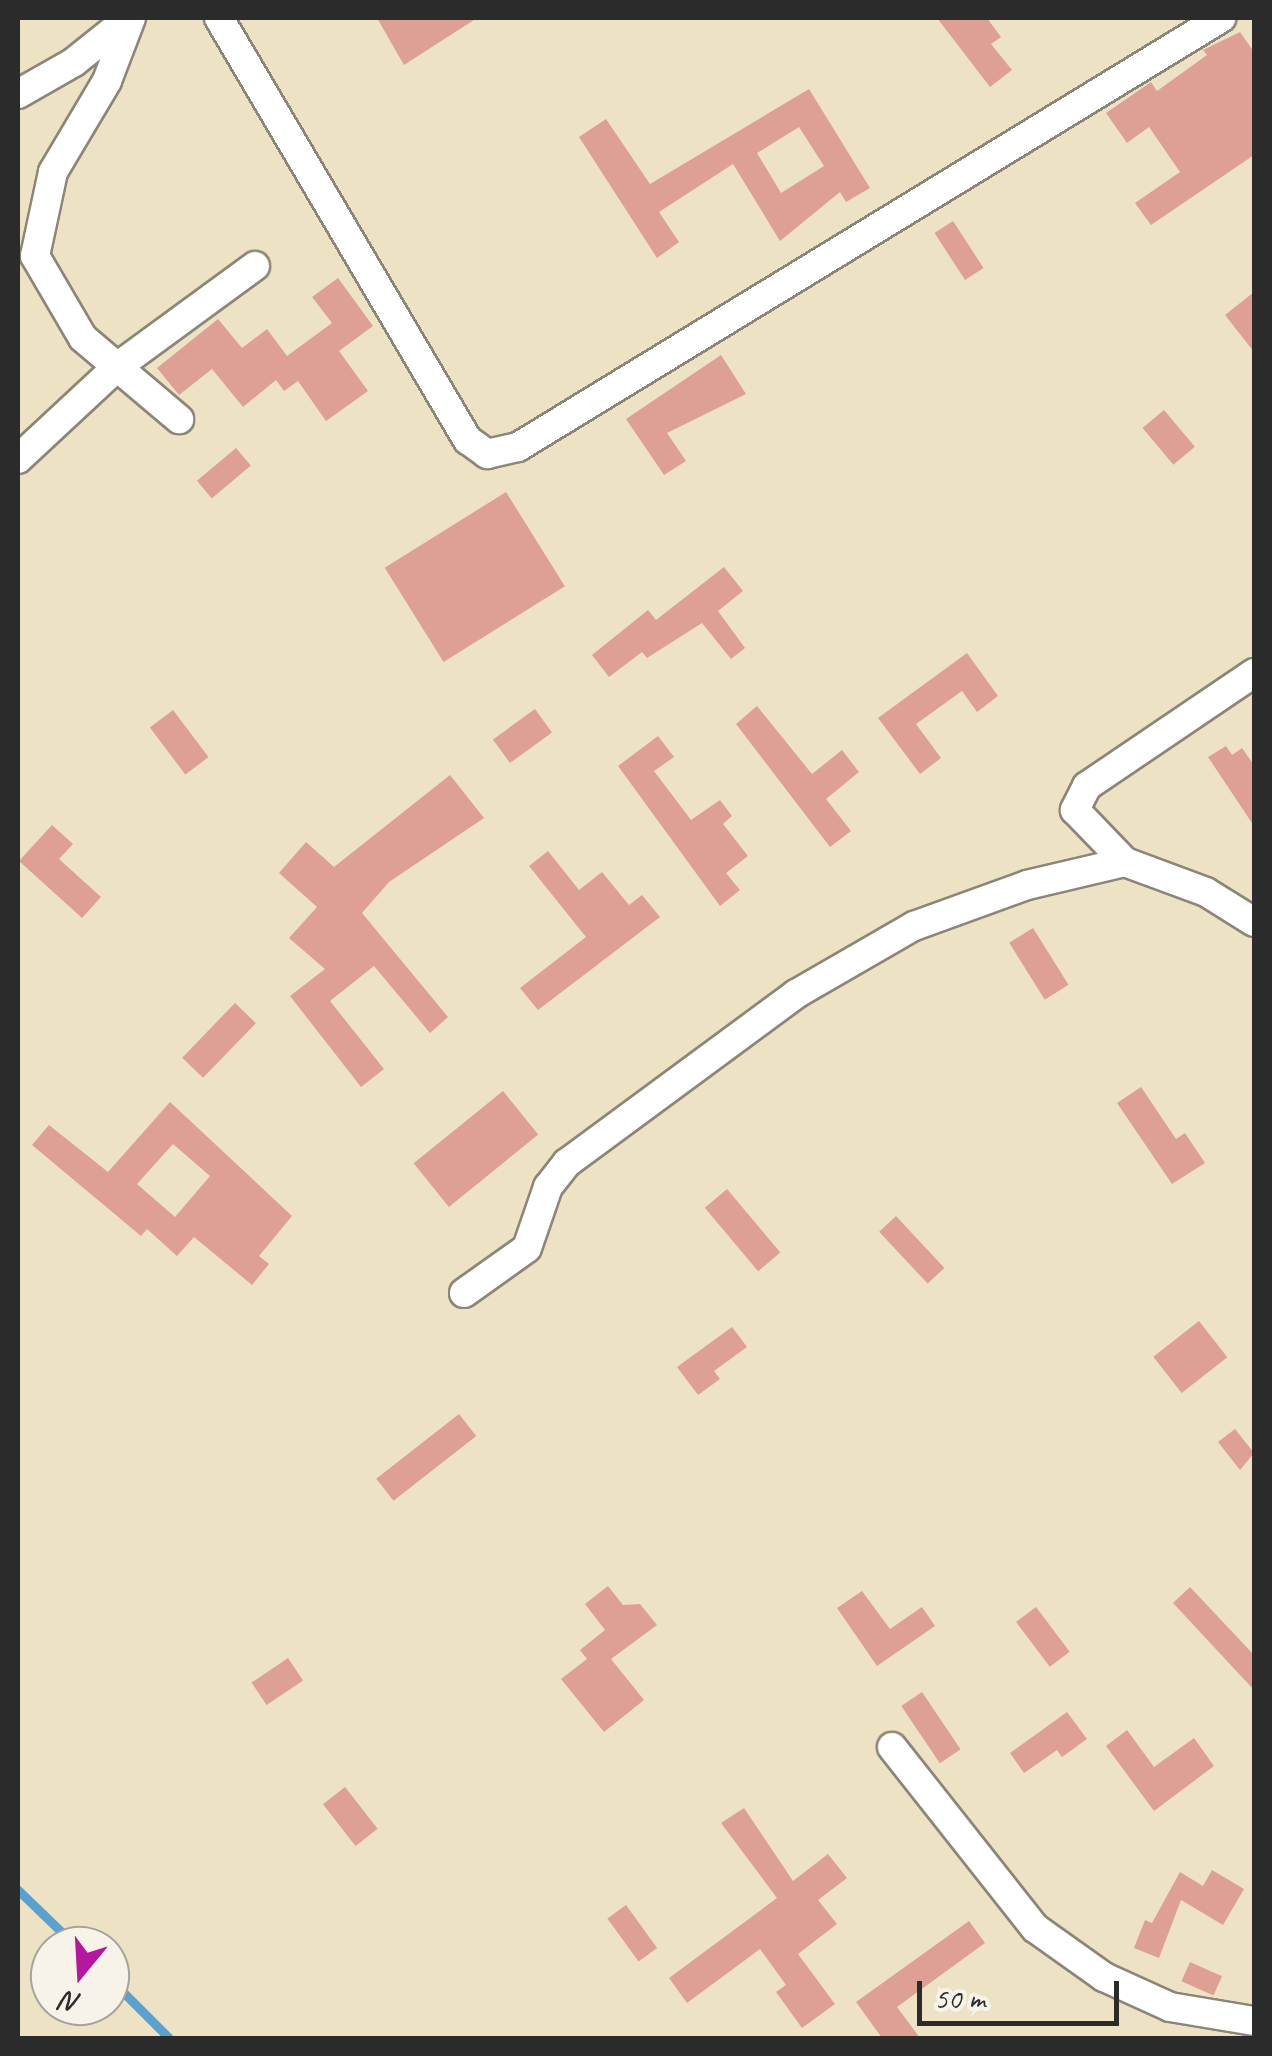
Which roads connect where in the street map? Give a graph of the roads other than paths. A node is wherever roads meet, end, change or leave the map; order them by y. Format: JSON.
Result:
{"nodes":[{"id":1,"x":130,"y":18,"type":"edge"},
{"id":2,"x":219,"y":18,"type":"edge"},
{"id":3,"x":1221,"y":18,"type":"edge"},
{"id":4,"x":18,"y":94,"type":"edge"},
{"id":5,"x":256,"y":266,"type":"dead end"},
{"id":6,"x":118,"y":367,"type":"junction"},
{"id":7,"x":179,"y":419,"type":"dead end"},
{"id":8,"x":18,"y":459,"type":"edge"},
{"id":9,"x":1254,"y":673,"type":"edge"},
{"id":10,"x":1126,"y":862,"type":"junction"},
{"id":11,"x":1254,"y":922,"type":"edge"},
{"id":12,"x":464,"y":1293,"type":"dead end"},
{"id":13,"x":892,"y":1747,"type":"dead end"},
{"id":14,"x":1254,"y":2021,"type":"edge"}],
"edges":[{"from":1,"to":4,"type":"street"},
{"from":1,"to":6,"type":"street"},
{"from":2,"to":3,"type":"street"},
{"from":5,"to":6,"type":"street"},
{"from":6,"to":7,"type":"street"},
{"from":6,"to":8,"type":"street"},
{"from":9,"to":10,"type":"street"},
{"from":10,"to":11,"type":"street"},
{"from":10,"to":12,"type":"street"},
{"from":13,"to":14,"type":"street"}]}
